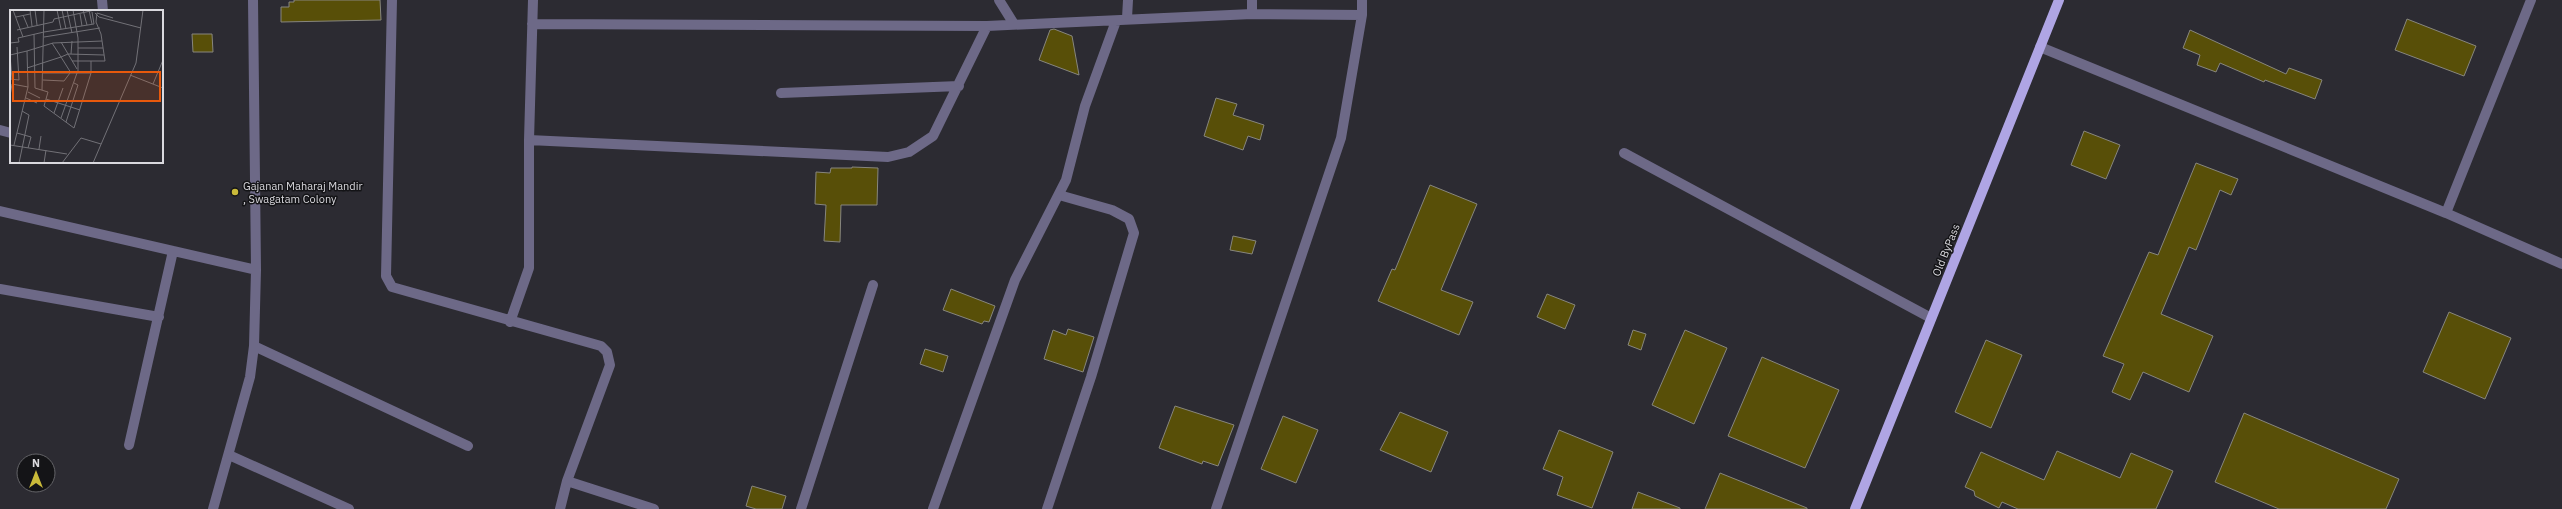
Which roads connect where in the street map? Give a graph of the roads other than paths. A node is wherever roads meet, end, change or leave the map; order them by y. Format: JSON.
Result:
{"nodes":[{"id":1,"x":102,"y":0,"type":"edge"},
{"id":2,"x":253,"y":0,"type":"edge"},
{"id":3,"x":392,"y":0,"type":"edge"},
{"id":4,"x":533,"y":0,"type":"edge"},
{"id":5,"x":999,"y":0,"type":"edge"},
{"id":6,"x":1128,"y":0,"type":"edge"},
{"id":7,"x":1252,"y":0,"type":"edge"},
{"id":8,"x":1362,"y":0,"type":"edge"},
{"id":9,"x":2059,"y":0,"type":"edge"},
{"id":10,"x":2531,"y":0,"type":"edge"},
{"id":11,"x":103,"y":10,"type":"edge"},
{"id":12,"x":1252,"y":14,"type":"junction"},
{"id":13,"x":1362,"y":15,"type":"junction"},
{"id":14,"x":1127,"y":18,"type":"junction"},
{"id":15,"x":1116,"y":22,"type":"junction"},
{"id":16,"x":532,"y":24,"type":"junction"},
{"id":17,"x":1014,"y":24,"type":"junction"},
{"id":18,"x":987,"y":26,"type":"junction"},
{"id":19,"x":2040,"y":48,"type":"junction"},
{"id":20,"x":959,"y":86,"type":"junction"},
{"id":21,"x":781,"y":94,"type":"dead end"},
{"id":22,"x":0,"y":130,"type":"edge"},
{"id":23,"x":10,"y":133,"type":"edge"},
{"id":24,"x":529,"y":140,"type":"junction"},
{"id":25,"x":1624,"y":153,"type":"dead end"},
{"id":26,"x":1059,"y":195,"type":"junction"},
{"id":27,"x":0,"y":211,"type":"edge"},
{"id":28,"x":2446,"y":213,"type":"junction"},
{"id":29,"x":173,"y":251,"type":"junction"},
{"id":30,"x":2562,"y":264,"type":"edge"},
{"id":31,"x":256,"y":270,"type":"junction"},
{"id":32,"x":873,"y":285,"type":"dead end"},
{"id":33,"x":0,"y":289,"type":"edge"},
{"id":34,"x":159,"y":317,"type":"junction"},
{"id":35,"x":1932,"y":318,"type":"junction"},
{"id":36,"x":510,"y":322,"type":"junction"},
{"id":37,"x":254,"y":346,"type":"junction"},
{"id":38,"x":129,"y":445,"type":"dead end"},
{"id":39,"x":468,"y":446,"type":"dead end"},
{"id":40,"x":229,"y":455,"type":"junction"},
{"id":41,"x":567,"y":481,"type":"junction"},
{"id":42,"x":213,"y":509,"type":"edge"},
{"id":43,"x":349,"y":509,"type":"edge"},
{"id":44,"x":560,"y":509,"type":"edge"},
{"id":45,"x":654,"y":509,"type":"edge"},
{"id":46,"x":801,"y":509,"type":"edge"},
{"id":47,"x":933,"y":509,"type":"edge"},
{"id":48,"x":1047,"y":509,"type":"edge"},
{"id":49,"x":1216,"y":509,"type":"edge"},
{"id":50,"x":1854,"y":509,"type":"edge"}],
"edges":[{"from":1,"to":11,"type":"street"},
{"from":2,"to":31,"type":"street"},
{"from":3,"to":36,"type":"street"},
{"from":4,"to":16,"type":"street"},
{"from":5,"to":17,"type":"street"},
{"from":6,"to":14,"type":"street"},
{"from":7,"to":12,"type":"street"},
{"from":8,"to":13,"type":"street"},
{"from":9,"to":19,"type":"main road","name":"Old ByPass"},
{"from":10,"to":28,"type":"street"},
{"from":12,"to":13,"type":"street"},
{"from":12,"to":14,"type":"street"},
{"from":13,"to":49,"type":"street"},
{"from":14,"to":15,"type":"street"},
{"from":15,"to":17,"type":"street"},
{"from":15,"to":26,"type":"street"},
{"from":16,"to":18,"type":"street"},
{"from":16,"to":24,"type":"street"},
{"from":17,"to":18,"type":"street"},
{"from":18,"to":20,"type":"street"},
{"from":19,"to":28,"type":"street"},
{"from":19,"to":35,"type":"main road","name":"Old ByPass"},
{"from":20,"to":21,"type":"street"},
{"from":20,"to":24,"type":"street"},
{"from":22,"to":23,"type":"street"},
{"from":24,"to":36,"type":"street"},
{"from":25,"to":35,"type":"street"},
{"from":26,"to":47,"type":"street"},
{"from":26,"to":48,"type":"street"},
{"from":27,"to":29,"type":"street"},
{"from":28,"to":30,"type":"street"},
{"from":29,"to":31,"type":"street"},
{"from":29,"to":34,"type":"street"},
{"from":31,"to":37,"type":"street"},
{"from":32,"to":46,"type":"street"},
{"from":33,"to":34,"type":"street"},
{"from":34,"to":38,"type":"street"},
{"from":35,"to":50,"type":"main road","name":"Old ByPass"},
{"from":36,"to":41,"type":"street"},
{"from":37,"to":39,"type":"street"},
{"from":37,"to":40,"type":"street"},
{"from":40,"to":42,"type":"street"},
{"from":40,"to":43,"type":"street"},
{"from":41,"to":44,"type":"street"},
{"from":41,"to":45,"type":"street"}]}
